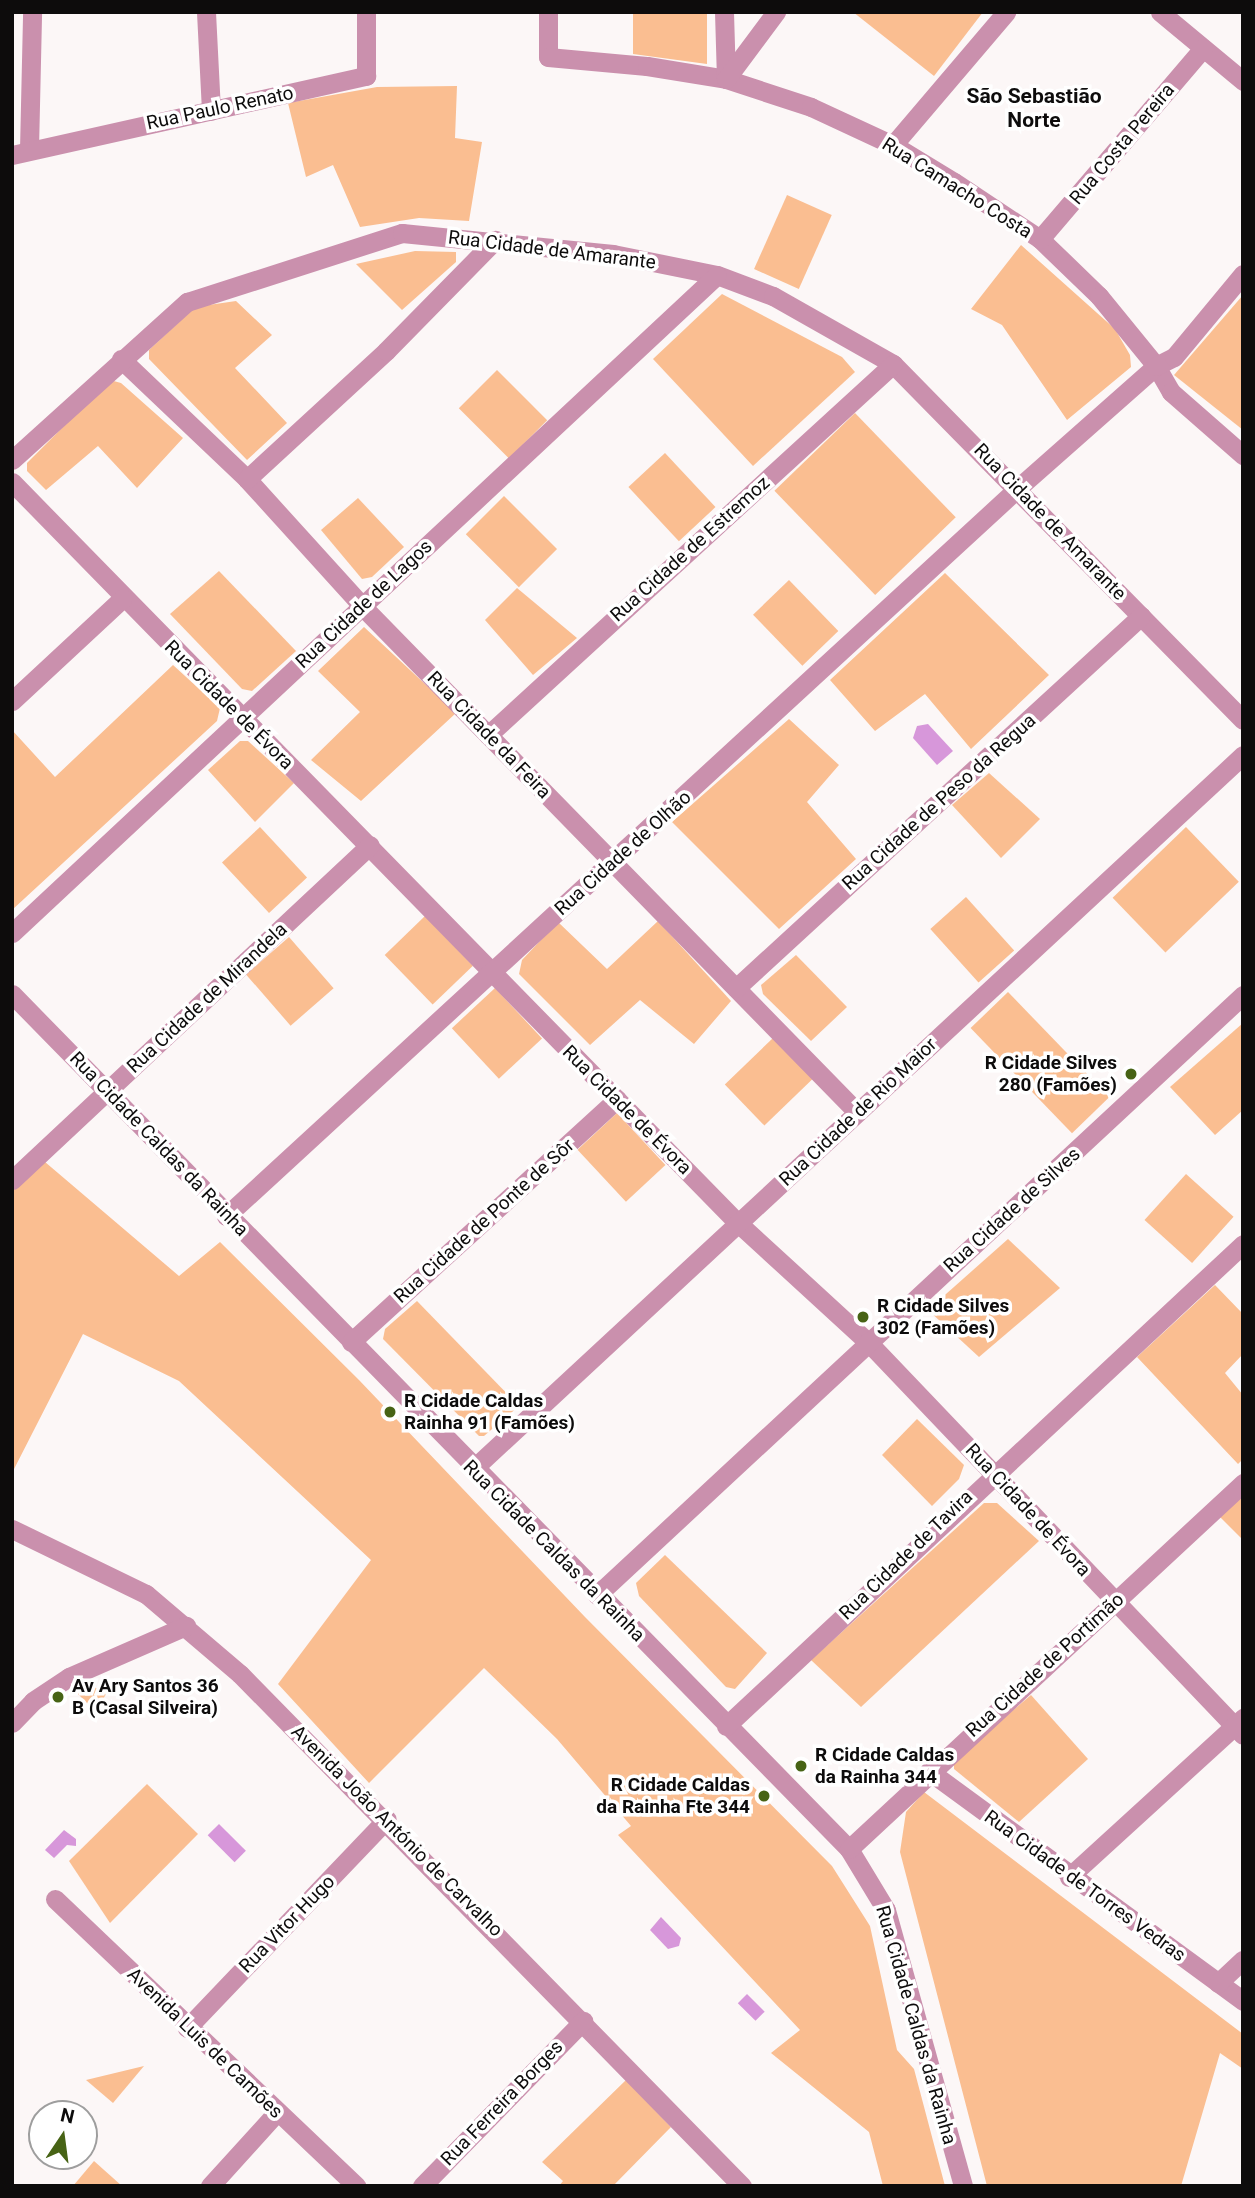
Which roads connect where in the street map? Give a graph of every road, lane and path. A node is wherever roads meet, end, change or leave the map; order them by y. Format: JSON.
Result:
{"nodes":[{"id":1,"x":32,"y":12,"type":"edge"},
{"id":2,"x":206,"y":12,"type":"edge"},
{"id":3,"x":366,"y":12,"type":"edge"},
{"id":4,"x":548,"y":12,"type":"edge"},
{"id":5,"x":724,"y":12,"type":"edge"},
{"id":6,"x":776,"y":12,"type":"edge"},
{"id":7,"x":1006,"y":12,"type":"edge"},
{"id":8,"x":1160,"y":12,"type":"edge"},
{"id":9,"x":1203,"y":48,"type":"junction"},
{"id":10,"x":726,"y":79,"type":"junction"},
{"id":11,"x":1243,"y":81,"type":"edge"},
{"id":12,"x":211,"y":111,"type":"junction"},
{"id":13,"x":893,"y":145,"type":"junction"},
{"id":14,"x":21,"y":152,"type":"edge"},
{"id":15,"x":1040,"y":239,"type":"junction"},
{"id":16,"x":495,"y":240,"type":"junction"},
{"id":17,"x":1243,"y":274,"type":"edge"},
{"id":18,"x":717,"y":275,"type":"junction"},
{"id":19,"x":121,"y":359,"type":"junction"},
{"id":20,"x":892,"y":364,"type":"junction"},
{"id":21,"x":1156,"y":366,"type":"junction"},
{"id":22,"x":1243,"y":454,"type":"edge"},
{"id":23,"x":12,"y":460,"type":"edge"},
{"id":24,"x":247,"y":479,"type":"junction"},
{"id":25,"x":12,"y":482,"type":"edge"},
{"id":26,"x":1018,"y":488,"type":"junction"},
{"id":27,"x":122,"y":598,"type":"junction"},
{"id":28,"x":362,"y":606,"type":"junction"},
{"id":29,"x":1142,"y":616,"type":"junction"},
{"id":30,"x":12,"y":701,"type":"edge"},
{"id":31,"x":241,"y":719,"type":"junction"},
{"id":32,"x":1243,"y":720,"type":"edge"},
{"id":33,"x":488,"y":735,"type":"junction"},
{"id":34,"x":1243,"y":755,"type":"edge"},
{"id":35,"x":370,"y":845,"type":"junction"},
{"id":36,"x":613,"y":862,"type":"junction"},
{"id":37,"x":12,"y":933,"type":"edge"},
{"id":38,"x":492,"y":973,"type":"junction"},
{"id":39,"x":736,"y":988,"type":"junction"},
{"id":40,"x":12,"y":994,"type":"edge"},
{"id":41,"x":1243,"y":995,"type":"edge"},
{"id":42,"x":108,"y":1091,"type":"junction"},
{"id":43,"x":617,"y":1099,"type":"junction"},
{"id":44,"x":857,"y":1112,"type":"junction"},
{"id":45,"x":12,"y":1180,"type":"edge"},
{"id":46,"x":226,"y":1216,"type":"junction"},
{"id":47,"x":738,"y":1223,"type":"junction"},
{"id":48,"x":1243,"y":1244,"type":"edge"},
{"id":49,"x":351,"y":1342,"type":"junction"},
{"id":50,"x":868,"y":1342,"type":"junction"},
{"id":51,"x":472,"y":1469,"type":"junction"},
{"id":52,"x":994,"y":1472,"type":"junction"},
{"id":53,"x":1243,"y":1483,"type":"edge"},
{"id":54,"x":12,"y":1529,"type":"edge"},
{"id":55,"x":597,"y":1595,"type":"junction"},
{"id":56,"x":1114,"y":1603,"type":"junction"},
{"id":57,"x":187,"y":1626,"type":"junction"},
{"id":58,"x":12,"y":1723,"type":"edge"},
{"id":59,"x":726,"y":1726,"type":"junction"},
{"id":60,"x":1240,"y":1726,"type":"edge"},
{"id":61,"x":929,"y":1770,"type":"junction"},
{"id":62,"x":387,"y":1819,"type":"junction"},
{"id":63,"x":849,"y":1849,"type":"junction"},
{"id":64,"x":1069,"y":1877,"type":"junction"},
{"id":65,"x":55,"y":1899,"type":"dead end"},
{"id":66,"x":1243,"y":1960,"type":"edge"},
{"id":67,"x":1218,"y":1983,"type":"junction"},
{"id":68,"x":1243,"y":2001,"type":"edge"},
{"id":69,"x":583,"y":2021,"type":"junction"},
{"id":70,"x":187,"y":2028,"type":"junction"},
{"id":71,"x":277,"y":2112,"type":"junction"},
{"id":72,"x":210,"y":2186,"type":"edge"},
{"id":73,"x":356,"y":2186,"type":"edge"},
{"id":74,"x":422,"y":2186,"type":"edge"},
{"id":75,"x":742,"y":2186,"type":"edge"},
{"id":76,"x":963,"y":2186,"type":"edge"}],
"edges":[{"from":1,"to":14,"type":"street"},
{"from":2,"to":12,"type":"street"},
{"from":3,"to":12,"type":"street","name":"Rua Paulo Renato"},
{"from":4,"to":10,"type":"street","name":"Rua Camacho Costa"},
{"from":5,"to":10,"type":"street"},
{"from":6,"to":10,"type":"street"},
{"from":7,"to":13,"type":"street"},
{"from":8,"to":9,"type":"street"},
{"from":9,"to":11,"type":"street"},
{"from":9,"to":15,"type":"street","name":"Rua Costa Pereira"},
{"from":10,"to":13,"type":"street","name":"Rua Camacho Costa"},
{"from":12,"to":14,"type":"street","name":"Rua Paulo Renato"},
{"from":13,"to":15,"type":"street","name":"Rua Camacho Costa"},
{"from":15,"to":21,"type":"street","name":"Rua Camacho Costa"},
{"from":16,"to":18,"type":"street","name":"Rua Cidade de Amarante"},
{"from":16,"to":19,"type":"street","name":"Rua Cidade de Amarante"},
{"from":16,"to":24,"type":"street"},
{"from":17,"to":21,"type":"street","name":"Rua Cidade de Olhão"},
{"from":18,"to":20,"type":"street","name":"Rua Cidade de Amarante"},
{"from":18,"to":28,"type":"street","name":"Rua Cidade de Lagos"},
{"from":19,"to":23,"type":"street","name":"Rua Cidade de Amarante"},
{"from":19,"to":24,"type":"street","name":"Rua Cidade da Feira"},
{"from":20,"to":26,"type":"street","name":"Rua Cidade de Amarante"},
{"from":20,"to":33,"type":"street","name":"Rua Cidade de Estremoz"},
{"from":21,"to":22,"type":"street","name":"Rua Camacho Costa"},
{"from":21,"to":26,"type":"street","name":"Rua Cidade de Olhão"},
{"from":24,"to":28,"type":"street","name":"Rua Cidade da Feira"},
{"from":25,"to":27,"type":"street","name":"Rua Cidade de Évora"},
{"from":26,"to":29,"type":"street","name":"Rua Cidade de Amarante"},
{"from":26,"to":36,"type":"street","name":"Rua Cidade de Olhão"},
{"from":27,"to":30,"type":"street"},
{"from":27,"to":31,"type":"street","name":"Rua Cidade de Évora"},
{"from":28,"to":31,"type":"street","name":"Rua Cidade de Lagos"},
{"from":28,"to":33,"type":"street","name":"Rua Cidade da Feira"},
{"from":29,"to":32,"type":"street","name":"Rua Cidade de Amarante"},
{"from":29,"to":39,"type":"street","name":"Rua Cidade de Peso da Regua"},
{"from":31,"to":35,"type":"street","name":"Rua Cidade de Évora"},
{"from":31,"to":37,"type":"street","name":"Rua Cidade de Lagos"},
{"from":33,"to":36,"type":"street","name":"Rua Cidade da Feira"},
{"from":34,"to":44,"type":"street","name":"Rua Cidade de Rio Maior"},
{"from":35,"to":38,"type":"street","name":"Rua Cidade de Évora"},
{"from":35,"to":42,"type":"street","name":"Rua Cidade de Mirandela"},
{"from":36,"to":38,"type":"street","name":"Rua Cidade de Olhão"},
{"from":36,"to":39,"type":"street","name":"Rua Cidade da Feira"},
{"from":38,"to":43,"type":"street","name":"Rua Cidade de Évora"},
{"from":38,"to":46,"type":"street","name":"Rua Cidade de Olhão"},
{"from":39,"to":44,"type":"street","name":"Rua Cidade da Feira"},
{"from":40,"to":42,"type":"street","name":"Rua Cidade Caldas da Rainha"},
{"from":41,"to":50,"type":"street","name":"Rua Cidade de Silves"},
{"from":42,"to":45,"type":"street","name":"Rua Cidade de Mirandela"},
{"from":42,"to":46,"type":"street","name":"Rua Cidade Caldas da Rainha"},
{"from":43,"to":47,"type":"street","name":"Rua Cidade de Évora"},
{"from":43,"to":49,"type":"street","name":"Rua Cidade de Ponte de Sôr"},
{"from":44,"to":47,"type":"street","name":"Rua Cidade de Rio Maior"},
{"from":46,"to":49,"type":"street","name":"Rua Cidade Caldas da Rainha"},
{"from":47,"to":50,"type":"street","name":"Rua Cidade de Évora"},
{"from":47,"to":51,"type":"street","name":"Rua Cidade de Rio Maior"},
{"from":48,"to":52,"type":"street","name":"Rua Cidade de Tavira"},
{"from":49,"to":51,"type":"street","name":"Rua Cidade Caldas da Rainha"},
{"from":50,"to":52,"type":"street","name":"Rua Cidade de Évora"},
{"from":50,"to":55,"type":"street","name":"Rua Cidade de Silves"},
{"from":51,"to":55,"type":"street","name":"Rua Cidade Caldas da Rainha"},
{"from":52,"to":56,"type":"street","name":"Rua Cidade de Évora"},
{"from":52,"to":59,"type":"street","name":"Rua Cidade de Tavira"},
{"from":53,"to":56,"type":"street","name":"Rua Cidade de Portimão"},
{"from":54,"to":57,"type":"street","name":"Avenida João António de Carvalho"},
{"from":55,"to":59,"type":"street","name":"Rua Cidade Caldas da Rainha"},
{"from":56,"to":60,"type":"street","name":"Rua Cidade de Évora"},
{"from":56,"to":61,"type":"street","name":"Rua Cidade de Portimão"},
{"from":57,"to":58,"type":"street"},
{"from":57,"to":62,"type":"street","name":"Avenida João António de Carvalho"},
{"from":59,"to":63,"type":"street","name":"Rua Cidade Caldas da Rainha"},
{"from":60,"to":64,"type":"street"},
{"from":61,"to":63,"type":"street","name":"Rua Cidade de Portimão"},
{"from":61,"to":64,"type":"street","name":"Rua Cidade de Torres Vedras"},
{"from":62,"to":69,"type":"street","name":"Avenida João António de Carvalho"},
{"from":62,"to":70,"type":"street","name":"Rua Vitor Hugo"},
{"from":63,"to":76,"type":"street","name":"Rua Cidade Caldas da Rainha"},
{"from":64,"to":67,"type":"street","name":"Rua Cidade de Torres Vedras"},
{"from":65,"to":70,"type":"street","name":"Avenida Luis de Camões"},
{"from":66,"to":67,"type":"street"},
{"from":67,"to":68,"type":"street","name":"Rua Cidade de Torres Vedras"},
{"from":69,"to":74,"type":"street","name":"Rua Ferreira Borges"},
{"from":69,"to":75,"type":"street","name":"Avenida João António de Carvalho"},
{"from":70,"to":71,"type":"street","name":"Avenida Luis de Camões"},
{"from":71,"to":72,"type":"street"},
{"from":71,"to":73,"type":"street","name":"Avenida Luis de Camões"}]}
